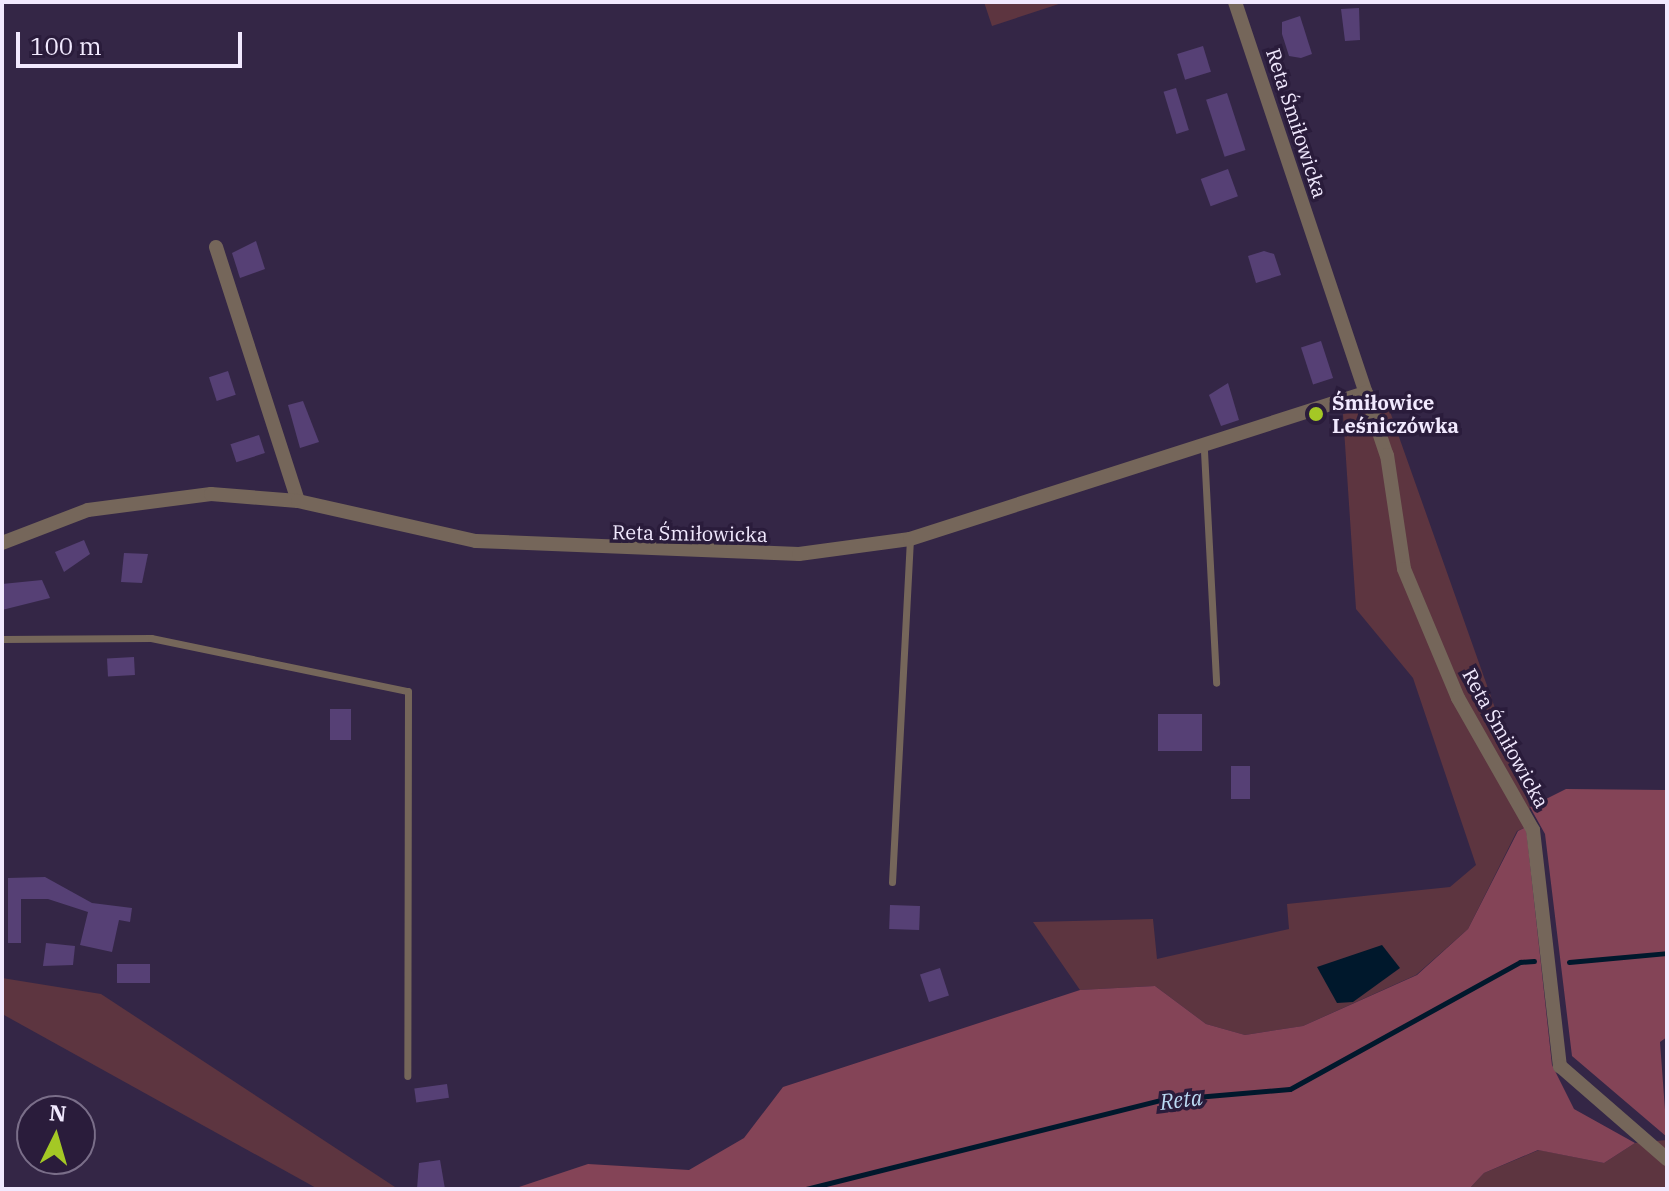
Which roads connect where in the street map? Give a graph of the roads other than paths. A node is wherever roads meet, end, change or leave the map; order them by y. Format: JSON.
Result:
{"nodes":[{"id":1,"x":1235,"y":2,"type":"edge"},
{"id":2,"x":216,"y":247,"type":"dead end"},
{"id":3,"x":1366,"y":393,"type":"junction"},
{"id":4,"x":1204,"y":451,"type":"junction"},
{"id":5,"x":298,"y":501,"type":"junction"},
{"id":6,"x":910,"y":539,"type":"junction"},
{"id":7,"x":2,"y":543,"type":"edge"},
{"id":8,"x":2,"y":639,"type":"edge"},
{"id":9,"x":1216,"y":683,"type":"dead end"},
{"id":10,"x":892,"y":882,"type":"dead end"},
{"id":11,"x":407,"y":1076,"type":"dead end"},
{"id":12,"x":1667,"y":1159,"type":"edge"}],
"edges":[{"from":1,"to":3,"type":"street","name":"Reta Śmiłowicka"},
{"from":2,"to":5,"type":"street"},
{"from":3,"to":4,"type":"street","name":"Reta Śmiłowicka"},
{"from":3,"to":12,"type":"street","name":"Reta Śmiłowicka"},
{"from":4,"to":6,"type":"street","name":"Reta Śmiłowicka"},
{"from":4,"to":9,"type":"lane"},
{"from":5,"to":6,"type":"street","name":"Reta Śmiłowicka"},
{"from":5,"to":7,"type":"street","name":"Reta Śmiłowicka"},
{"from":6,"to":10,"type":"lane"},
{"from":8,"to":11,"type":"lane"}]}
